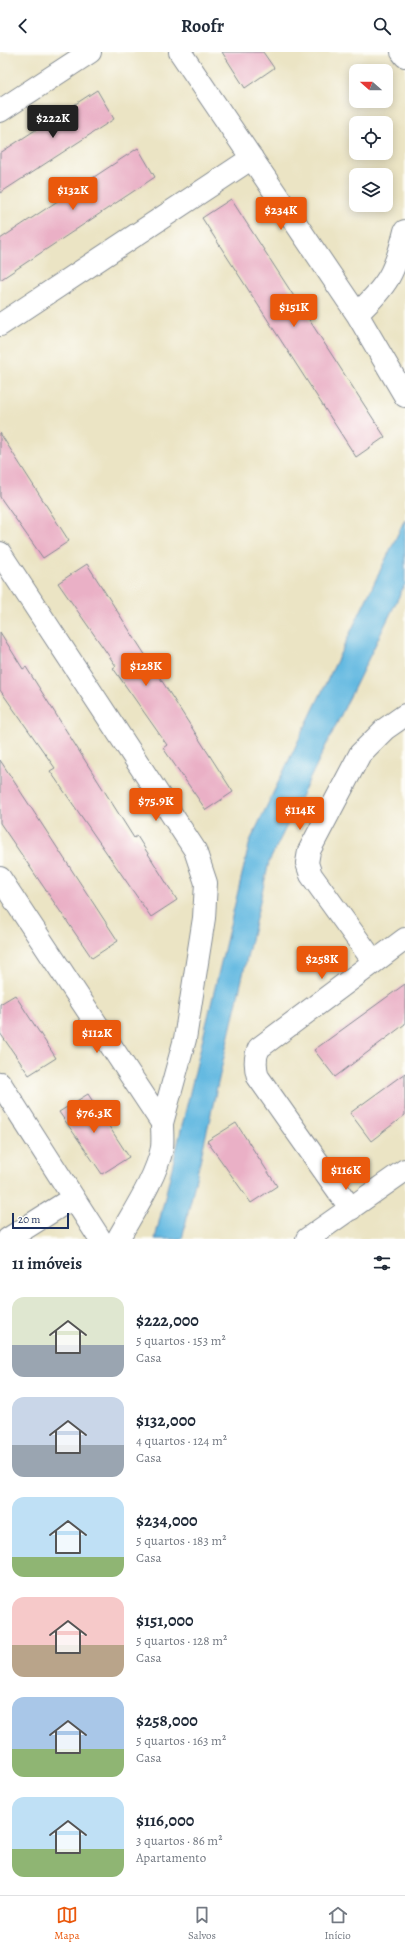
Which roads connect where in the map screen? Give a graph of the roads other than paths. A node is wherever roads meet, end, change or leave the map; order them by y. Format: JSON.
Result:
{"nodes":[{"id":1,"x":90,"y":52,"type":"edge"},
{"id":2,"x":180,"y":52,"type":"edge"},
{"id":3,"x":402,"y":52,"type":"edge"},
{"id":4,"x":405,"y":56,"type":"edge"},
{"id":5,"x":0,"y":111,"type":"edge"},
{"id":6,"x":252,"y":158,"type":"junction"},
{"id":7,"x":405,"y":231,"type":"edge"},
{"id":8,"x":357,"y":314,"type":"junction"},
{"id":9,"x":0,"y":325,"type":"edge"},
{"id":10,"x":405,"y":396,"type":"edge"},
{"id":11,"x":0,"y":553,"type":"edge"},
{"id":12,"x":405,"y":715,"type":"edge"},
{"id":13,"x":0,"y":878,"type":"edge"},
{"id":14,"x":405,"y":939,"type":"edge"},
{"id":15,"x":374,"y":962,"type":"junction"},
{"id":16,"x":0,"y":1083,"type":"edge"},
{"id":17,"x":162,"y":1123,"type":"junction"},
{"id":18,"x":405,"y":1170,"type":"edge"},
{"id":19,"x":73,"y":1198,"type":"junction"},
{"id":20,"x":351,"y":1209,"type":"junction"},
{"id":21,"x":8,"y":1239,"type":"edge"},
{"id":22,"x":100,"y":1239,"type":"edge"},
{"id":23,"x":118,"y":1239,"type":"edge"},
{"id":24,"x":307,"y":1239,"type":"edge"}],
"edges":[{"from":1,"to":5,"type":"street"},
{"from":2,"to":6,"type":"street"},
{"from":3,"to":4,"type":"street"},
{"from":6,"to":8,"type":"street"},
{"from":6,"to":9,"type":"street"},
{"from":7,"to":8,"type":"street"},
{"from":8,"to":10,"type":"street"},
{"from":11,"to":17,"type":"street"},
{"from":12,"to":15,"type":"street"},
{"from":13,"to":17,"type":"street"},
{"from":14,"to":15,"type":"street"},
{"from":15,"to":20,"type":"street"},
{"from":16,"to":19,"type":"street"},
{"from":17,"to":23,"type":"street"},
{"from":18,"to":20,"type":"street"},
{"from":19,"to":21,"type":"street"},
{"from":19,"to":22,"type":"street"},
{"from":20,"to":24,"type":"street"}]}
